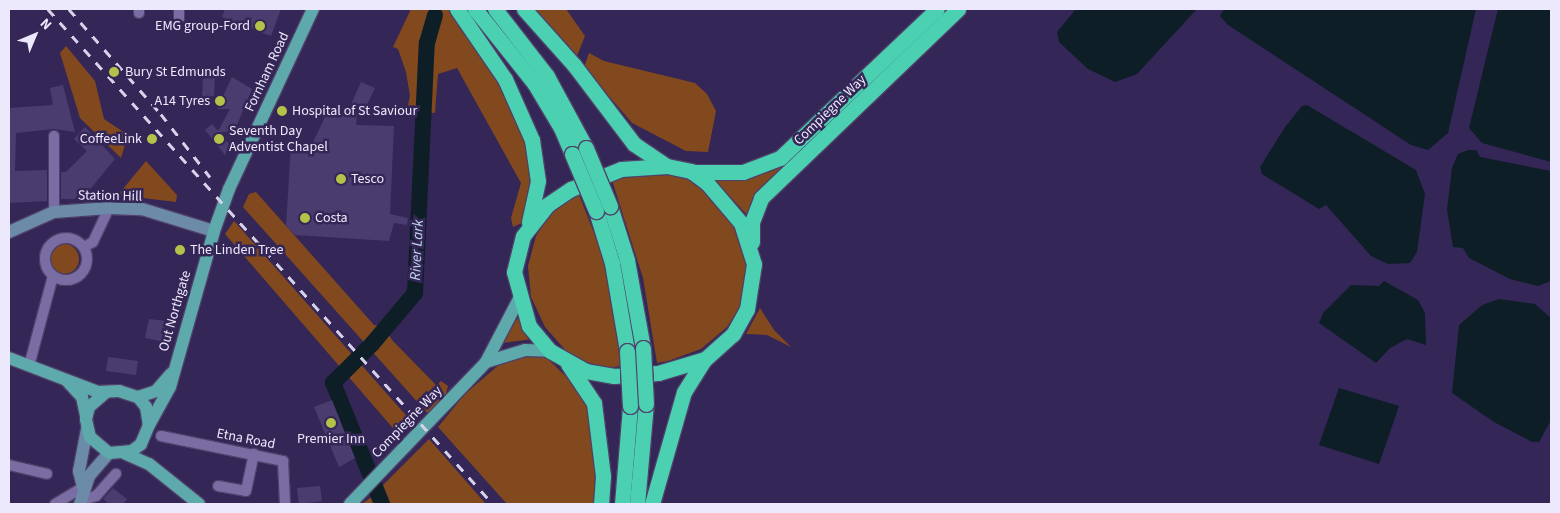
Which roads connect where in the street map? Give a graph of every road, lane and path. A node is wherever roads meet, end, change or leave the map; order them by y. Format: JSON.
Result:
{"nodes":[{"id":1,"x":313,"y":9,"type":"edge"},
{"id":2,"x":457,"y":9,"type":"edge"},
{"id":3,"x":475,"y":9,"type":"edge"},
{"id":4,"x":495,"y":9,"type":"edge"},
{"id":5,"x":524,"y":9,"type":"edge"},
{"id":6,"x":937,"y":9,"type":"edge"},
{"id":7,"x":958,"y":9,"type":"edge"},
{"id":8,"x":54,"y":136,"type":"dead end"},
{"id":9,"x":667,"y":166,"type":"junction"},
{"id":10,"x":690,"y":171,"type":"junction"},
{"id":11,"x":109,"y":208,"type":"junction"},
{"id":12,"x":603,"y":209,"type":"junction"},
{"id":13,"x":54,"y":212,"type":"junction"},
{"id":14,"x":214,"y":230,"type":"junction"},
{"id":15,"x":9,"y":232,"type":"edge"},
{"id":16,"x":525,"y":232,"type":"junction"},
{"id":17,"x":84,"y":247,"type":"junction"},
{"id":18,"x":752,"y":248,"type":"junction"},
{"id":19,"x":53,"y":276,"type":"junction"},
{"id":20,"x":520,"y":297,"type":"junction"},
{"id":21,"x":550,"y":351,"type":"junction"},
{"id":22,"x":9,"y":358,"type":"edge"},
{"id":23,"x":705,"y":359,"type":"junction"},
{"id":24,"x":566,"y":361,"type":"junction"},
{"id":25,"x":486,"y":362,"type":"junction"},
{"id":26,"x":29,"y":366,"type":"junction"},
{"id":27,"x":174,"y":371,"type":"junction"},
{"id":28,"x":61,"y":376,"type":"junction"},
{"id":29,"x":106,"y":392,"type":"junction"},
{"id":30,"x":138,"y":398,"type":"junction"},
{"id":31,"x":87,"y":424,"type":"junction"},
{"id":32,"x":148,"y":430,"type":"junction"},
{"id":33,"x":161,"y":436,"type":"dead end"},
{"id":34,"x":109,"y":453,"type":"junction"},
{"id":35,"x":124,"y":453,"type":"junction"},
{"id":36,"x":254,"y":454,"type":"junction"},
{"id":37,"x":149,"y":464,"type":"junction"},
{"id":38,"x":9,"y":465,"type":"edge"},
{"id":39,"x":47,"y":474,"type":"dead end"},
{"id":40,"x":116,"y":474,"type":"dead end"},
{"id":41,"x":218,"y":486,"type":"dead end"},
{"id":42,"x":82,"y":497,"type":"edge"},
{"id":43,"x":55,"y":504,"type":"edge"},
{"id":44,"x":199,"y":504,"type":"edge"},
{"id":45,"x":285,"y":504,"type":"edge"},
{"id":46,"x":350,"y":504,"type":"edge"},
{"id":47,"x":601,"y":504,"type":"edge"},
{"id":48,"x":622,"y":504,"type":"edge"},
{"id":49,"x":637,"y":504,"type":"edge"},
{"id":50,"x":652,"y":504,"type":"edge"}],
"edges":[{"from":1,"to":14,"type":"main road","name":"Fornham Road"},
{"from":2,"to":16,"type":"highway"},
{"from":3,"to":12,"type":"highway","bridge":true},
{"from":4,"to":12,"type":"highway","bridge":true},
{"from":5,"to":9,"type":"highway"},
{"from":6,"to":10,"type":"highway","name":"Compiegne Way"},
{"from":7,"to":18,"type":"highway","name":"Compiegne Way"},
{"from":8,"to":13,"type":"street"},
{"from":9,"to":10,"type":"highway","name":"Compiegne Way"},
{"from":9,"to":16,"type":"highway"},
{"from":10,"to":18,"type":"highway"},
{"from":11,"to":13,"type":"street","name":"Station Hill"},
{"from":11,"to":14,"type":"street","name":"Station Hill"},
{"from":11,"to":17,"type":"street"},
{"from":12,"to":48,"type":"highway","bridge":true},
{"from":12,"to":49,"type":"highway","bridge":true},
{"from":13,"to":15,"type":"street","name":"Station Hill"},
{"from":14,"to":27,"type":"main road","name":"Out Northgate"},
{"from":16,"to":20,"type":"highway"},
{"from":17,"to":19,"type":"street"},
{"from":17,"to":19,"type":"street"},
{"from":18,"to":23,"type":"highway","name":"Compiegne Way"},
{"from":19,"to":26,"type":"street"},
{"from":20,"to":21,"type":"highway"},
{"from":20,"to":25,"type":"main road","name":"Compiegne Way"},
{"from":21,"to":24,"type":"highway"},
{"from":21,"to":25,"type":"main road","name":"Compiegne Way"},
{"from":22,"to":26,"type":"main road"},
{"from":23,"to":24,"type":"highway"},
{"from":23,"to":50,"type":"highway"},
{"from":24,"to":47,"type":"highway"},
{"from":25,"to":46,"type":"main road","name":"Compiegne Way"},
{"from":26,"to":28,"type":"main road"},
{"from":27,"to":30,"type":"main road"},
{"from":27,"to":32,"type":"main road","name":"Out Northgate"},
{"from":28,"to":29,"type":"main road"},
{"from":28,"to":31,"type":"main road"},
{"from":29,"to":30,"type":"main road"},
{"from":29,"to":31,"type":"main road"},
{"from":30,"to":32,"type":"main road"},
{"from":31,"to":34,"type":"main road"},
{"from":31,"to":42,"type":"street"},
{"from":32,"to":35,"type":"main road"},
{"from":32,"to":37,"type":"main road"},
{"from":33,"to":36,"type":"street","name":"Etna Road"},
{"from":34,"to":35,"type":"main road"},
{"from":34,"to":42,"type":"street"},
{"from":35,"to":37,"type":"main road"},
{"from":36,"to":41,"type":"street"},
{"from":36,"to":45,"type":"street","name":"Etna Road"},
{"from":37,"to":44,"type":"main road"},
{"from":38,"to":39,"type":"street"},
{"from":40,"to":42,"type":"street"},
{"from":42,"to":43,"type":"street"}]}
